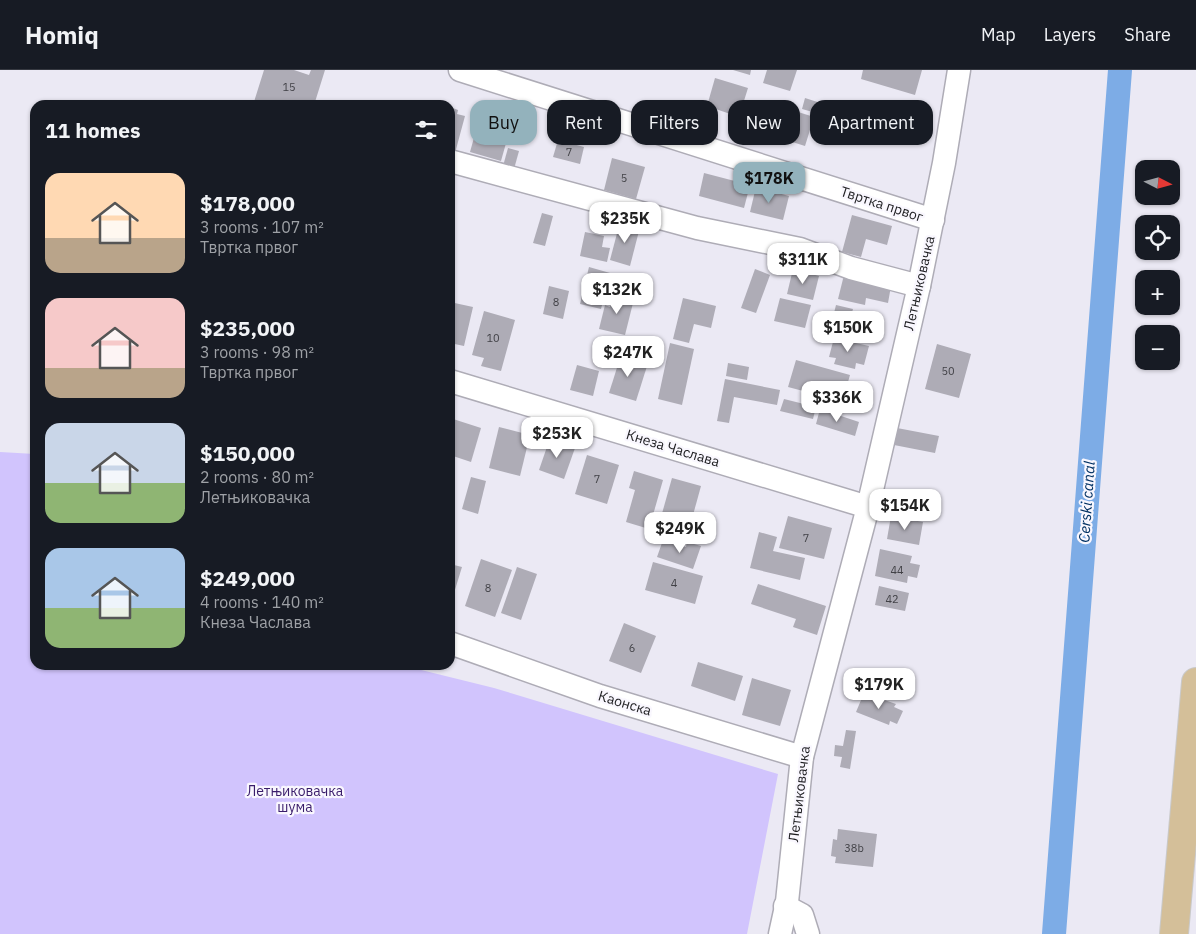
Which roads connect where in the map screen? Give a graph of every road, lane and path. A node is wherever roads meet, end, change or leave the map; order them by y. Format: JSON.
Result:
{"nodes":[{"id":1,"x":460,"y":70,"type":"edge"},
{"id":2,"x":959,"y":70,"type":"edge"},
{"id":3,"x":455,"y":162,"type":"edge"},
{"id":4,"x":933,"y":220,"type":"junction"},
{"id":5,"x":919,"y":286,"type":"junction"},
{"id":6,"x":455,"y":383,"type":"edge"},
{"id":7,"x":868,"y":506,"type":"junction"},
{"id":8,"x":455,"y":645,"type":"edge"},
{"id":9,"x":1196,"y":682,"type":"edge"},
{"id":10,"x":802,"y":757,"type":"junction"},
{"id":11,"x":786,"y":906,"type":"junction"},
{"id":12,"x":780,"y":934,"type":"edge"},
{"id":13,"x":808,"y":934,"type":"edge"},
{"id":14,"x":1174,"y":934,"type":"edge"}],
"edges":[{"from":1,"to":4,"type":"street","name":"Твртка првог"},
{"from":2,"to":4,"type":"street","name":"Летњиковачка"},
{"from":3,"to":5,"type":"street"},
{"from":4,"to":5,"type":"street","name":"Летњиковачка"},
{"from":5,"to":7,"type":"street","name":"Летњиковачка"},
{"from":6,"to":7,"type":"street","name":"Кнеза Часлава"},
{"from":7,"to":10,"type":"street","name":"Летњиковачка"},
{"from":8,"to":10,"type":"street","name":"Каонска"},
{"from":9,"to":14,"type":"main road"},
{"from":10,"to":11,"type":"street","name":"Летњиковачка"},
{"from":11,"to":12,"type":"street","name":"Летњиковачка"},
{"from":11,"to":13,"type":"street"}]}
